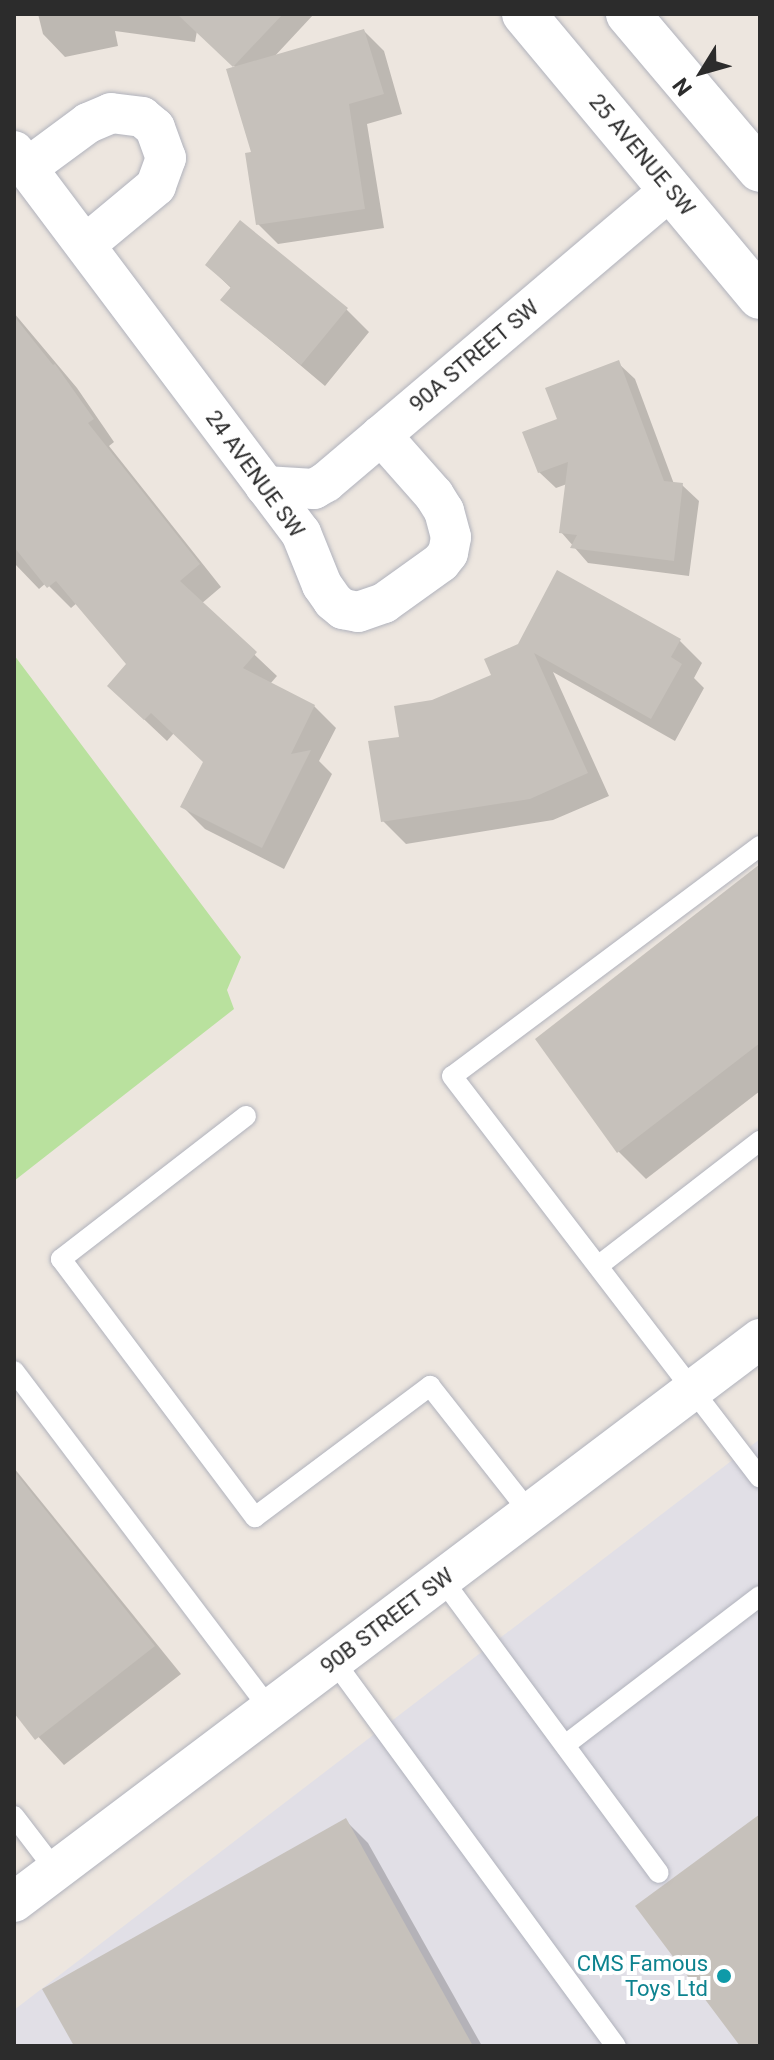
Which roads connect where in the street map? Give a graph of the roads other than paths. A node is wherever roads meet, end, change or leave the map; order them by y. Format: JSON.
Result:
{"nodes":[{"id":1,"x":524,"y":14,"type":"edge"},
{"id":2,"x":628,"y":14,"type":"edge"},
{"id":3,"x":20,"y":159,"type":"edge"},
{"id":4,"x":760,"y":170,"type":"edge"},
{"id":5,"x":671,"y":189,"type":"junction"},
{"id":6,"x":85,"y":245,"type":"junction"},
{"id":7,"x":760,"y":297,"type":"edge"},
{"id":8,"x":381,"y":435,"type":"junction"},
{"id":9,"x":265,"y":486,"type":"junction"},
{"id":10,"x":760,"y":846,"type":"edge"},
{"id":11,"x":246,"y":1116,"type":"dead end"},
{"id":12,"x":760,"y":1141,"type":"edge"},
{"id":13,"x":598,"y":1266,"type":"junction"},
{"id":14,"x":760,"y":1339,"type":"edge"},
{"id":15,"x":14,"y":1371,"type":"edge"},
{"id":16,"x":692,"y":1390,"type":"junction"},
{"id":17,"x":760,"y":1478,"type":"edge"},
{"id":18,"x":530,"y":1513,"type":"junction"},
{"id":19,"x":442,"y":1579,"type":"junction"},
{"id":20,"x":760,"y":1596,"type":"edge"},
{"id":21,"x":334,"y":1661,"type":"junction"},
{"id":22,"x":270,"y":1709,"type":"junction"},
{"id":23,"x":565,"y":1745,"type":"junction"},
{"id":24,"x":14,"y":1816,"type":"edge"},
{"id":25,"x":56,"y":1871,"type":"junction"},
{"id":26,"x":659,"y":1873,"type":"dead end"},
{"id":27,"x":14,"y":1902,"type":"edge"},
{"id":28,"x":616,"y":2046,"type":"edge"}],
"edges":[{"from":1,"to":5,"type":"main road","name":"25 AVENUE SW"},
{"from":2,"to":4,"type":"main road"},
{"from":3,"to":6,"type":"street","name":"24 AVENUE SW"},
{"from":3,"to":6,"type":"street","name":"24 AVENUE SW"},
{"from":5,"to":7,"type":"main road","name":"25 AVENUE SW"},
{"from":5,"to":8,"type":"street","name":"90A STREET SW"},
{"from":6,"to":9,"type":"street","name":"24 AVENUE SW"},
{"from":8,"to":9,"type":"street","name":"90A STREET SW"},
{"from":8,"to":9,"type":"street","name":"24 AVENUE SW"},
{"from":10,"to":13,"type":"lane"},
{"from":11,"to":18,"type":"lane"},
{"from":12,"to":13,"type":"lane"},
{"from":13,"to":16,"type":"lane"},
{"from":14,"to":16,"type":"street","name":"90B STREET SW"},
{"from":15,"to":22,"type":"lane"},
{"from":16,"to":17,"type":"lane"},
{"from":16,"to":18,"type":"street","name":"90B STREET SW"},
{"from":18,"to":19,"type":"street","name":"90B STREET SW"},
{"from":19,"to":21,"type":"street","name":"90B STREET SW"},
{"from":19,"to":23,"type":"lane"},
{"from":20,"to":23,"type":"lane"},
{"from":21,"to":22,"type":"street","name":"90B STREET SW"},
{"from":21,"to":28,"type":"lane"},
{"from":22,"to":25,"type":"street","name":"90B STREET SW"},
{"from":23,"to":26,"type":"lane"},
{"from":24,"to":25,"type":"lane"},
{"from":25,"to":27,"type":"street","name":"90B STREET SW"}]}
